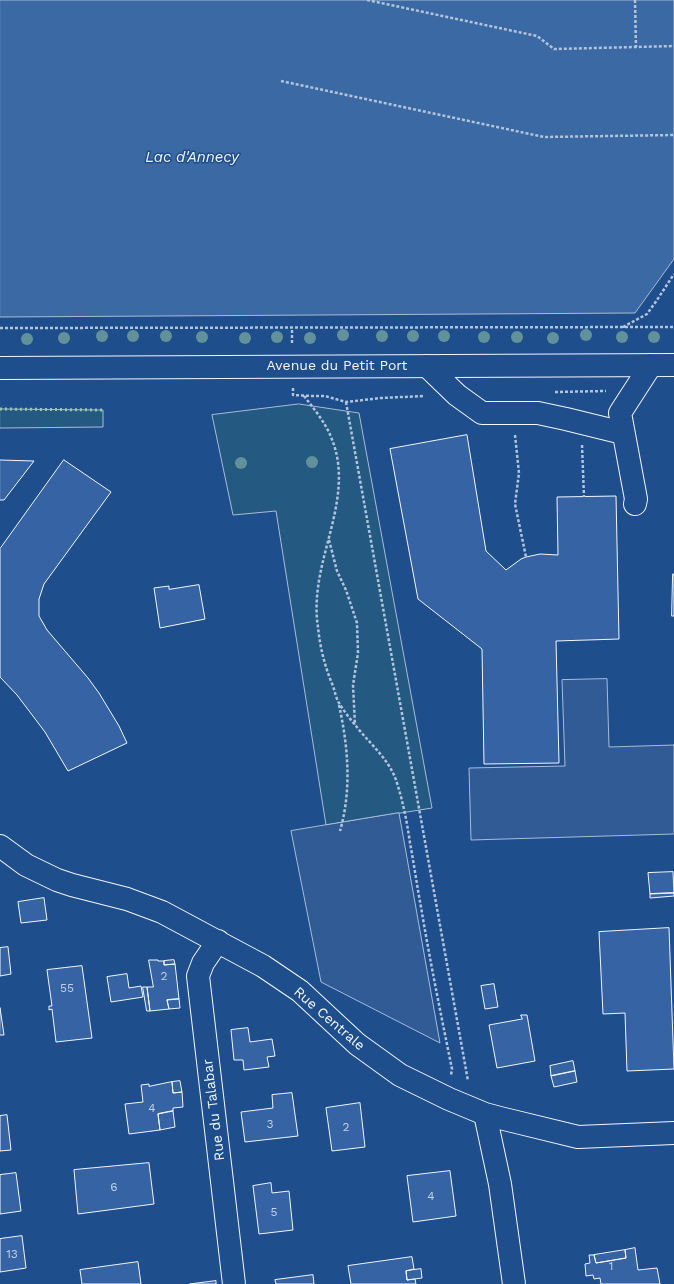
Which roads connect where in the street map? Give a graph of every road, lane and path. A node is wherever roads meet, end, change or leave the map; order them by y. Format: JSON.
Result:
{"nodes":[{"id":1,"x":367,"y":0,"type":"edge"},
{"id":2,"x":635,"y":0,"type":"edge"},
{"id":3,"x":674,"y":46,"type":"edge"},
{"id":4,"x":636,"y":47,"type":"junction"},
{"id":5,"x":281,"y":81,"type":"dead end"},
{"id":6,"x":674,"y":135,"type":"edge"},
{"id":7,"x":674,"y":274,"type":"edge"},
{"id":8,"x":622,"y":327,"type":"junction"},
{"id":9,"x":674,"y":327,"type":"edge"},
{"id":10,"x":0,"y":328,"type":"edge"},
{"id":11,"x":292,"y":328,"type":"junction"},
{"id":12,"x":292,"y":350,"type":"dead end"},
{"id":13,"x":674,"y":364,"type":"edge"},
{"id":14,"x":651,"y":365,"type":"junction"},
{"id":15,"x":427,"y":366,"type":"junction"},
{"id":16,"x":0,"y":368,"type":"edge"},
{"id":17,"x":304,"y":396,"type":"dead end"},
{"id":18,"x":346,"y":402,"type":"dead end"},
{"id":19,"x":513,"y":413,"type":"junction"},
{"id":20,"x":623,"y":433,"type":"junction"},
{"id":21,"x":635,"y":504,"type":"dead end"},
{"id":22,"x":329,"y":539,"type":"junction"},
{"id":23,"x":526,"y":557,"type":"dead end"},
{"id":24,"x":339,"y":702,"type":"junction"},
{"id":25,"x":355,"y":726,"type":"junction"},
{"id":26,"x":340,"y":831,"type":"dead end"},
{"id":27,"x":0,"y":846,"type":"edge"},
{"id":28,"x":218,"y":941,"type":"junction"},
{"id":29,"x":449,"y":1099,"type":"junction"},
{"id":30,"x":479,"y":1111,"type":"junction"},
{"id":31,"x":507,"y":1120,"type":"junction"},
{"id":32,"x":674,"y":1132,"type":"edge"},
{"id":33,"x":500,"y":1184,"type":"junction"},
{"id":34,"x":234,"y":1284,"type":"edge"},
{"id":35,"x":514,"y":1284,"type":"edge"}],
"edges":[{"from":1,"to":4,"type":"path"},
{"from":2,"to":4,"type":"path"},
{"from":3,"to":4,"type":"path"},
{"from":5,"to":6,"type":"path"},
{"from":7,"to":8,"type":"path"},
{"from":8,"to":9,"type":"path"},
{"from":8,"to":11,"type":"path"},
{"from":10,"to":11,"type":"path"},
{"from":11,"to":12,"type":"path"},
{"from":13,"to":14,"type":"street","name":"Avenue du Petit Port"},
{"from":14,"to":15,"type":"street","name":"Avenue du Petit Port"},
{"from":14,"to":20,"type":"street"},
{"from":15,"to":16,"type":"street","name":"Avenue du Petit Port"},
{"from":15,"to":19,"type":"street"},
{"from":17,"to":22,"type":"path"},
{"from":18,"to":30,"type":"path"},
{"from":19,"to":20,"type":"street"},
{"from":19,"to":23,"type":"path"},
{"from":20,"to":21,"type":"street"},
{"from":22,"to":24,"type":"path"},
{"from":22,"to":25,"type":"path"},
{"from":24,"to":25,"type":"path"},
{"from":24,"to":26,"type":"path"},
{"from":25,"to":29,"type":"path"},
{"from":27,"to":28,"type":"street","name":"Rue Centrale"},
{"from":28,"to":29,"type":"street","name":"Rue Centrale"},
{"from":28,"to":34,"type":"street","name":"Rue du Talabar"},
{"from":29,"to":30,"type":"street","name":"Rue Centrale"},
{"from":30,"to":31,"type":"street","name":"Rue Centrale"},
{"from":30,"to":33,"type":"street"},
{"from":31,"to":32,"type":"street","name":"Rue Centrale"},
{"from":31,"to":33,"type":"street"},
{"from":33,"to":35,"type":"street"}]}
